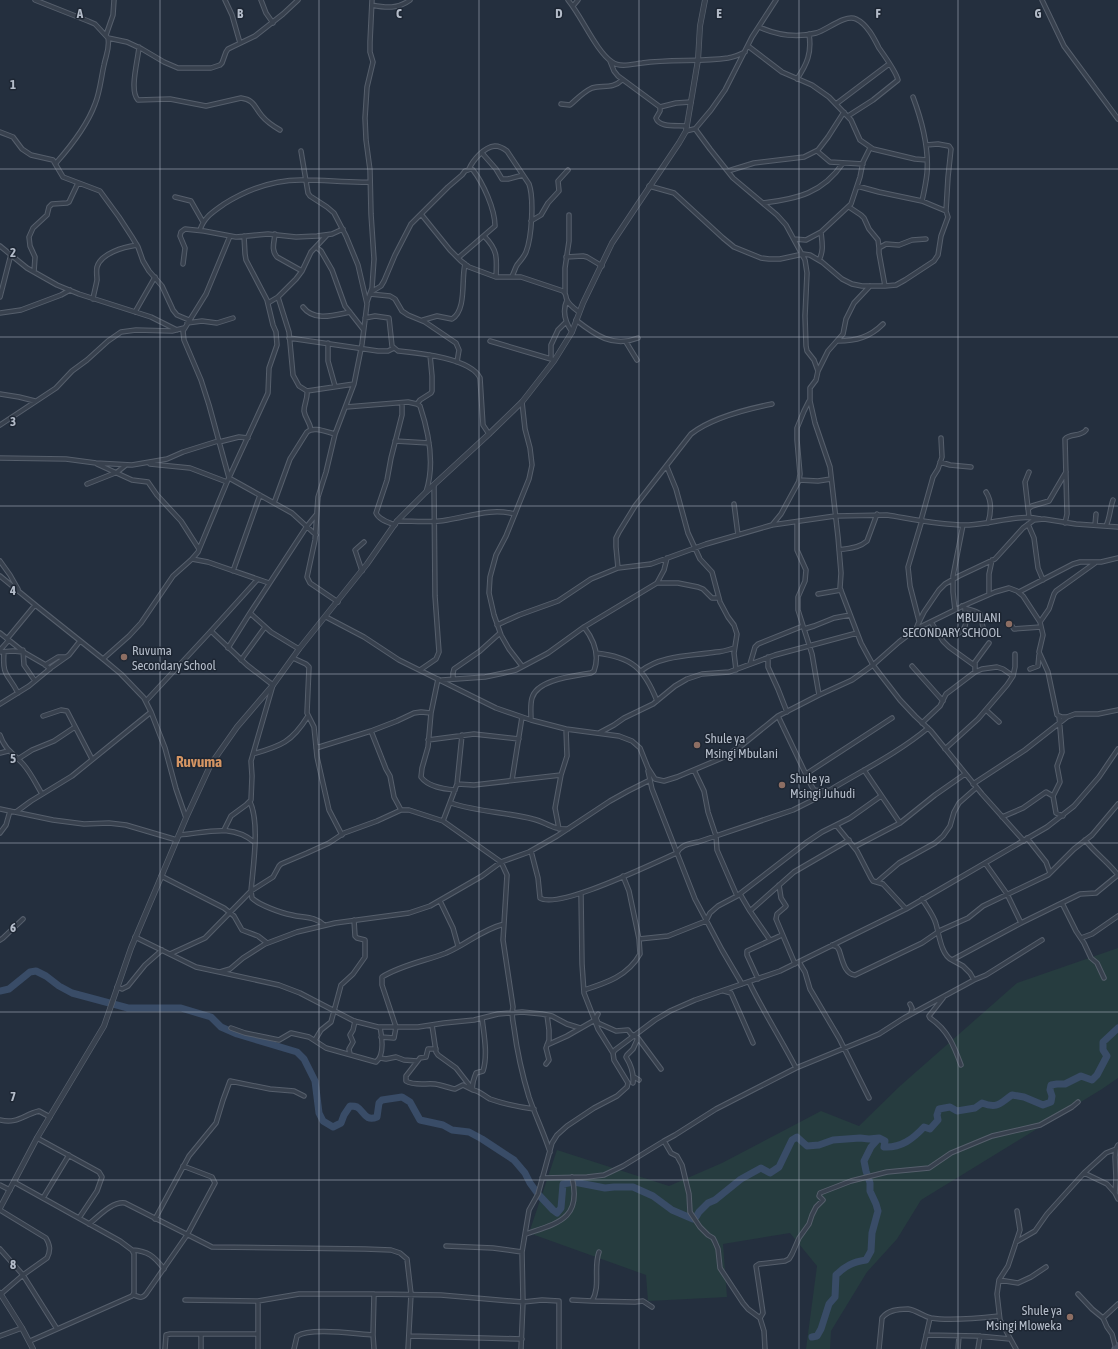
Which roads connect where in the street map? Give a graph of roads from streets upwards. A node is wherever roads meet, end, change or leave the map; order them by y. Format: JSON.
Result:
{"nodes":[{"id":1,"x":36,"y":0,"type":"edge"},
{"id":2,"x":114,"y":0,"type":"edge"},
{"id":3,"x":225,"y":0,"type":"edge"},
{"id":4,"x":261,"y":0,"type":"edge"},
{"id":5,"x":298,"y":0,"type":"edge"},
{"id":6,"x":372,"y":0,"type":"edge"},
{"id":7,"x":410,"y":0,"type":"edge"},
{"id":8,"x":568,"y":0,"type":"edge"},
{"id":9,"x":578,"y":0,"type":"edge"},
{"id":10,"x":705,"y":0,"type":"edge"},
{"id":11,"x":776,"y":0,"type":"edge"},
{"id":12,"x":1042,"y":0,"type":"edge"},
{"id":13,"x":372,"y":5,"type":"junction"},
{"id":14,"x":573,"y":6,"type":"junction"},
{"id":15,"x":273,"y":23,"type":"junction"},
{"id":16,"x":759,"y":27,"type":"junction"},
{"id":17,"x":809,"y":34,"type":"junction"},
{"id":18,"x":107,"y":37,"type":"junction"},
{"id":19,"x":240,"y":43,"type":"junction"},
{"id":20,"x":748,"y":46,"type":"junction"},
{"id":21,"x":139,"y":47,"type":"junction"},
{"id":22,"x":745,"y":52,"type":"junction"},
{"id":23,"x":698,"y":60,"type":"junction"},
{"id":24,"x":610,"y":61,"type":"junction"},
{"id":25,"x":889,"y":64,"type":"junction"},
{"id":26,"x":797,"y":79,"type":"junction"},
{"id":27,"x":622,"y":80,"type":"junction"},
{"id":28,"x":913,"y":97,"type":"dead end"},
{"id":29,"x":691,"y":102,"type":"junction"},
{"id":30,"x":561,"y":104,"type":"dead end"},
{"id":31,"x":836,"y":104,"type":"junction"},
{"id":32,"x":660,"y":107,"type":"junction"},
{"id":33,"x":844,"y":112,"type":"junction"},
{"id":34,"x":848,"y":116,"type":"junction"},
{"id":35,"x":1118,"y":119,"type":"edge"},
{"id":36,"x":686,"y":128,"type":"junction"},
{"id":37,"x":695,"y":129,"type":"junction"},
{"id":38,"x":280,"y":130,"type":"dead end"},
{"id":39,"x":0,"y":132,"type":"edge"},
{"id":40,"x":926,"y":145,"type":"junction"},
{"id":41,"x":870,"y":148,"type":"junction"},
{"id":42,"x":301,"y":151,"type":"dead end"},
{"id":43,"x":817,"y":151,"type":"junction"},
{"id":44,"x":482,"y":153,"type":"junction"},
{"id":45,"x":927,"y":160,"type":"junction"},
{"id":46,"x":56,"y":163,"type":"junction"},
{"id":47,"x":843,"y":163,"type":"junction"},
{"id":48,"x":863,"y":164,"type":"junction"},
{"id":49,"x":469,"y":169,"type":"junction"},
{"id":50,"x":568,"y":170,"type":"dead end"},
{"id":51,"x":728,"y":171,"type":"junction"},
{"id":52,"x":523,"y":175,"type":"junction"},
{"id":53,"x":306,"y":180,"type":"junction"},
{"id":54,"x":370,"y":182,"type":"junction"},
{"id":55,"x":78,"y":183,"type":"junction"},
{"id":56,"x":650,"y":186,"type":"junction"},
{"id":57,"x":857,"y":186,"type":"junction"},
{"id":58,"x":175,"y":197,"type":"dead end"},
{"id":59,"x":922,"y":201,"type":"junction"},
{"id":60,"x":763,"y":204,"type":"junction"},
{"id":61,"x":849,"y":207,"type":"junction"},
{"id":62,"x":946,"y":211,"type":"junction"},
{"id":63,"x":421,"y":214,"type":"junction"},
{"id":64,"x":569,"y":215,"type":"dead end"},
{"id":65,"x":203,"y":222,"type":"junction"},
{"id":66,"x":531,"y":222,"type":"junction"},
{"id":67,"x":343,"y":229,"type":"junction"},
{"id":68,"x":200,"y":230,"type":"junction"},
{"id":69,"x":821,"y":232,"type":"junction"},
{"id":70,"x":275,"y":234,"type":"junction"},
{"id":71,"x":327,"y":235,"type":"junction"},
{"id":72,"x":230,"y":236,"type":"junction"},
{"id":73,"x":244,"y":236,"type":"junction"},
{"id":74,"x":484,"y":236,"type":"junction"},
{"id":75,"x":794,"y":239,"type":"junction"},
{"id":76,"x":926,"y":239,"type":"dead end"},
{"id":77,"x":136,"y":245,"type":"junction"},
{"id":78,"x":0,"y":246,"type":"edge"},
{"id":79,"x":316,"y":246,"type":"junction"},
{"id":80,"x":880,"y":248,"type":"junction"},
{"id":81,"x":10,"y":254,"type":"junction"},
{"id":82,"x":802,"y":254,"type":"junction"},
{"id":83,"x":566,"y":257,"type":"junction"},
{"id":84,"x":458,"y":258,"type":"junction"},
{"id":85,"x":819,"y":260,"type":"junction"},
{"id":86,"x":183,"y":264,"type":"dead end"},
{"id":87,"x":465,"y":264,"type":"junction"},
{"id":88,"x":602,"y":266,"type":"junction"},
{"id":89,"x":302,"y":271,"type":"junction"},
{"id":90,"x":34,"y":272,"type":"junction"},
{"id":91,"x":512,"y":276,"type":"junction"},
{"id":92,"x":155,"y":277,"type":"junction"},
{"id":93,"x":496,"y":277,"type":"junction"},
{"id":94,"x":870,"y":286,"type":"junction"},
{"id":95,"x":885,"y":286,"type":"junction"},
{"id":96,"x":70,"y":290,"type":"junction"},
{"id":97,"x":371,"y":293,"type":"junction"},
{"id":98,"x":565,"y":293,"type":"junction"},
{"id":99,"x":0,"y":297,"type":"edge"},
{"id":100,"x":278,"y":297,"type":"junction"},
{"id":101,"x":93,"y":299,"type":"junction"},
{"id":102,"x":567,"y":300,"type":"junction"},
{"id":103,"x":268,"y":303,"type":"junction"},
{"id":104,"x":367,"y":304,"type":"junction"},
{"id":105,"x":303,"y":308,"type":"dead end"},
{"id":106,"x":135,"y":312,"type":"junction"},
{"id":107,"x":350,"y":312,"type":"junction"},
{"id":108,"x":579,"y":312,"type":"junction"},
{"id":109,"x":0,"y":313,"type":"edge"},
{"id":110,"x":233,"y":318,"type":"dead end"},
{"id":111,"x":365,"y":318,"type":"junction"},
{"id":112,"x":423,"y":320,"type":"junction"},
{"id":113,"x":576,"y":320,"type":"junction"},
{"id":114,"x":188,"y":321,"type":"junction"},
{"id":115,"x":566,"y":322,"type":"junction"},
{"id":116,"x":883,"y":324,"type":"dead end"},
{"id":117,"x":184,"y":328,"type":"junction"},
{"id":118,"x":363,"y":329,"type":"junction"},
{"id":119,"x":177,"y":330,"type":"junction"},
{"id":120,"x":572,"y":332,"type":"junction"},
{"id":121,"x":184,"y":338,"type":"junction"},
{"id":122,"x":289,"y":338,"type":"junction"},
{"id":123,"x":638,"y":338,"type":"dead end"},
{"id":124,"x":490,"y":341,"type":"dead end"},
{"id":125,"x":838,"y":341,"type":"junction"},
{"id":126,"x":626,"y":342,"type":"junction"},
{"id":127,"x":328,"y":343,"type":"junction"},
{"id":128,"x":362,"y":348,"type":"junction"},
{"id":129,"x":394,"y":348,"type":"junction"},
{"id":130,"x":430,"y":356,"type":"junction"},
{"id":131,"x":553,"y":360,"type":"junction"},
{"id":132,"x":637,"y":360,"type":"dead end"},
{"id":133,"x":457,"y":362,"type":"junction"},
{"id":134,"x":818,"y":371,"type":"junction"},
{"id":135,"x":354,"y":384,"type":"junction"},
{"id":136,"x":335,"y":386,"type":"junction"},
{"id":137,"x":307,"y":391,"type":"junction"},
{"id":138,"x":0,"y":394,"type":"edge"},
{"id":139,"x":810,"y":400,"type":"junction"},
{"id":140,"x":35,"y":402,"type":"junction"},
{"id":141,"x":522,"y":402,"type":"junction"},
{"id":142,"x":402,"y":403,"type":"junction"},
{"id":143,"x":417,"y":404,"type":"junction"},
{"id":144,"x":772,"y":404,"type":"dead end"},
{"id":145,"x":346,"y":407,"type":"junction"},
{"id":146,"x":0,"y":425,"type":"edge"},
{"id":147,"x":311,"y":430,"type":"junction"},
{"id":148,"x":1086,"y":430,"type":"dead end"},
{"id":149,"x":335,"y":434,"type":"junction"},
{"id":150,"x":489,"y":434,"type":"junction"},
{"id":151,"x":248,"y":438,"type":"junction"},
{"id":152,"x":941,"y":438,"type":"dead end"},
{"id":153,"x":219,"y":441,"type":"junction"},
{"id":154,"x":395,"y":441,"type":"junction"},
{"id":155,"x":429,"y":443,"type":"junction"},
{"id":156,"x":0,"y":458,"type":"edge"},
{"id":157,"x":940,"y":462,"type":"junction"},
{"id":158,"x":96,"y":463,"type":"junction"},
{"id":159,"x":145,"y":463,"type":"junction"},
{"id":160,"x":126,"y":465,"type":"junction"},
{"id":161,"x":667,"y":466,"type":"junction"},
{"id":162,"x":971,"y":467,"type":"dead end"},
{"id":163,"x":1066,"y":471,"type":"junction"},
{"id":164,"x":1029,"y":472,"type":"dead end"},
{"id":165,"x":115,"y":473,"type":"junction"},
{"id":166,"x":831,"y":479,"type":"junction"},
{"id":167,"x":228,"y":480,"type":"junction"},
{"id":168,"x":799,"y":480,"type":"junction"},
{"id":169,"x":87,"y":484,"type":"dead end"},
{"id":170,"x":434,"y":485,"type":"junction"},
{"id":171,"x":426,"y":492,"type":"junction"},
{"id":172,"x":986,"y":492,"type":"dead end"},
{"id":173,"x":260,"y":495,"type":"junction"},
{"id":174,"x":1113,"y":500,"type":"dead end"},
{"id":175,"x":274,"y":503,"type":"junction"},
{"id":176,"x":734,"y":504,"type":"dead end"},
{"id":177,"x":1028,"y":509,"type":"junction"},
{"id":178,"x":317,"y":514,"type":"junction"},
{"id":179,"x":515,"y":514,"type":"junction"},
{"id":180,"x":876,"y":514,"type":"junction"},
{"id":181,"x":1096,"y":514,"type":"dead end"},
{"id":182,"x":835,"y":516,"type":"junction"},
{"id":183,"x":1029,"y":517,"type":"junction"},
{"id":184,"x":1040,"y":519,"type":"junction"},
{"id":185,"x":922,"y":520,"type":"junction"},
{"id":186,"x":435,"y":521,"type":"junction"},
{"id":187,"x":797,"y":522,"type":"junction"},
{"id":188,"x":396,"y":523,"type":"junction"},
{"id":189,"x":988,"y":523,"type":"junction"},
{"id":190,"x":1064,"y":523,"type":"junction"},
{"id":191,"x":1028,"y":524,"type":"junction"},
{"id":192,"x":772,"y":525,"type":"junction"},
{"id":193,"x":963,"y":525,"type":"junction"},
{"id":194,"x":1095,"y":525,"type":"junction"},
{"id":195,"x":307,"y":526,"type":"junction"},
{"id":196,"x":1106,"y":526,"type":"junction"},
{"id":197,"x":1118,"y":527,"type":"edge"},
{"id":198,"x":316,"y":535,"type":"junction"},
{"id":199,"x":738,"y":535,"type":"junction"},
{"id":200,"x":364,"y":542,"type":"dead end"},
{"id":201,"x":695,"y":548,"type":"junction"},
{"id":202,"x":199,"y":549,"type":"junction"},
{"id":203,"x":839,"y":550,"type":"junction"},
{"id":204,"x":667,"y":558,"type":"junction"},
{"id":205,"x":1118,"y":558,"type":"edge"},
{"id":206,"x":192,"y":559,"type":"junction"},
{"id":207,"x":992,"y":560,"type":"junction"},
{"id":208,"x":0,"y":561,"type":"edge"},
{"id":209,"x":1095,"y":562,"type":"junction"},
{"id":210,"x":618,"y":568,"type":"junction"},
{"id":211,"x":233,"y":571,"type":"junction"},
{"id":212,"x":362,"y":571,"type":"junction"},
{"id":213,"x":0,"y":576,"type":"edge"},
{"id":214,"x":257,"y":580,"type":"junction"},
{"id":215,"x":953,"y":580,"type":"junction"},
{"id":216,"x":1042,"y":580,"type":"junction"},
{"id":217,"x":269,"y":583,"type":"junction"},
{"id":218,"x":658,"y":583,"type":"junction"},
{"id":219,"x":18,"y":590,"type":"junction"},
{"id":220,"x":841,"y":590,"type":"junction"},
{"id":221,"x":1019,"y":592,"type":"junction"},
{"id":222,"x":818,"y":594,"type":"dead end"},
{"id":223,"x":989,"y":594,"type":"junction"},
{"id":224,"x":719,"y":598,"type":"junction"},
{"id":225,"x":338,"y":602,"type":"junction"},
{"id":226,"x":35,"y":605,"type":"junction"},
{"id":227,"x":964,"y":608,"type":"junction"},
{"id":228,"x":955,"y":610,"type":"junction"},
{"id":229,"x":250,"y":613,"type":"junction"},
{"id":230,"x":850,"y":615,"type":"junction"},
{"id":231,"x":326,"y":617,"type":"junction"},
{"id":232,"x":919,"y":621,"type":"junction"},
{"id":233,"x":931,"y":622,"type":"junction"},
{"id":234,"x":1040,"y":622,"type":"junction"},
{"id":235,"x":497,"y":625,"type":"junction"},
{"id":236,"x":1012,"y":626,"type":"dead end"},
{"id":237,"x":265,"y":627,"type":"junction"},
{"id":238,"x":584,"y":627,"type":"junction"},
{"id":239,"x":803,"y":627,"type":"junction"},
{"id":240,"x":983,"y":627,"type":"dead end"},
{"id":241,"x":1041,"y":627,"type":"junction"},
{"id":242,"x":916,"y":629,"type":"junction"},
{"id":243,"x":211,"y":631,"type":"junction"},
{"id":244,"x":0,"y":633,"type":"edge"},
{"id":245,"x":500,"y":633,"type":"junction"},
{"id":246,"x":857,"y":633,"type":"junction"},
{"id":247,"x":959,"y":633,"type":"dead end"},
{"id":248,"x":8,"y":639,"type":"junction"},
{"id":249,"x":80,"y":641,"type":"junction"},
{"id":250,"x":989,"y":643,"type":"dead end"},
{"id":251,"x":810,"y":646,"type":"junction"},
{"id":252,"x":228,"y":648,"type":"junction"},
{"id":253,"x":734,"y":648,"type":"junction"},
{"id":254,"x":299,"y":649,"type":"junction"},
{"id":255,"x":1,"y":651,"type":"edge"},
{"id":256,"x":23,"y":651,"type":"junction"},
{"id":257,"x":596,"y":653,"type":"junction"},
{"id":258,"x":1015,"y":654,"type":"dead end"},
{"id":259,"x":1039,"y":654,"type":"junction"},
{"id":260,"x":67,"y":657,"type":"junction"},
{"id":261,"x":768,"y":657,"type":"junction"},
{"id":262,"x":293,"y":658,"type":"junction"},
{"id":263,"x":103,"y":659,"type":"junction"},
{"id":264,"x":241,"y":660,"type":"junction"},
{"id":265,"x":750,"y":664,"type":"junction"},
{"id":266,"x":45,"y":665,"type":"junction"},
{"id":267,"x":873,"y":665,"type":"junction"},
{"id":268,"x":974,"y":665,"type":"junction"},
{"id":269,"x":522,"y":666,"type":"junction"},
{"id":270,"x":912,"y":666,"type":"dead end"},
{"id":271,"x":50,"y":669,"type":"junction"},
{"id":272,"x":1030,"y":669,"type":"dead end"},
{"id":273,"x":420,"y":670,"type":"junction"},
{"id":274,"x":641,"y":670,"type":"junction"},
{"id":275,"x":736,"y":670,"type":"junction"},
{"id":276,"x":975,"y":672,"type":"junction"},
{"id":277,"x":1012,"y":676,"type":"junction"},
{"id":278,"x":453,"y":679,"type":"junction"},
{"id":279,"x":439,"y":680,"type":"junction"},
{"id":280,"x":35,"y":681,"type":"junction"},
{"id":281,"x":274,"y":685,"type":"junction"},
{"id":282,"x":18,"y":693,"type":"junction"},
{"id":283,"x":819,"y":694,"type":"junction"},
{"id":284,"x":146,"y":701,"type":"junction"},
{"id":285,"x":657,"y":701,"type":"junction"},
{"id":286,"x":943,"y":701,"type":"junction"},
{"id":287,"x":0,"y":704,"type":"edge"},
{"id":288,"x":986,"y":710,"type":"junction"},
{"id":289,"x":1118,"y":710,"type":"edge"},
{"id":290,"x":151,"y":712,"type":"junction"},
{"id":291,"x":787,"y":712,"type":"junction"},
{"id":292,"x":431,"y":713,"type":"junction"},
{"id":293,"x":43,"y":716,"type":"dead end"},
{"id":294,"x":308,"y":716,"type":"junction"},
{"id":295,"x":778,"y":716,"type":"junction"},
{"id":296,"x":1059,"y":716,"type":"junction"},
{"id":297,"x":522,"y":717,"type":"junction"},
{"id":298,"x":1067,"y":717,"type":"junction"},
{"id":299,"x":892,"y":718,"type":"dead end"},
{"id":300,"x":531,"y":720,"type":"junction"},
{"id":301,"x":1000,"y":722,"type":"dead end"},
{"id":302,"x":922,"y":723,"type":"junction"},
{"id":303,"x":1059,"y":723,"type":"junction"},
{"id":304,"x":75,"y":727,"type":"junction"},
{"id":305,"x":928,"y":728,"type":"junction"},
{"id":306,"x":566,"y":729,"type":"junction"},
{"id":307,"x":371,"y":731,"type":"junction"},
{"id":308,"x":598,"y":733,"type":"junction"},
{"id":309,"x":0,"y":735,"type":"edge"},
{"id":310,"x":462,"y":735,"type":"junction"},
{"id":311,"x":519,"y":739,"type":"junction"},
{"id":312,"x":428,"y":740,"type":"junction"},
{"id":313,"x":316,"y":748,"type":"junction"},
{"id":314,"x":944,"y":749,"type":"junction"},
{"id":315,"x":1118,"y":749,"type":"edge"},
{"id":316,"x":8,"y":751,"type":"junction"},
{"id":317,"x":0,"y":753,"type":"edge"},
{"id":318,"x":253,"y":754,"type":"junction"},
{"id":319,"x":1117,"y":754,"type":"edge"},
{"id":320,"x":18,"y":759,"type":"junction"},
{"id":321,"x":92,"y":759,"type":"junction"},
{"id":322,"x":648,"y":768,"type":"junction"},
{"id":323,"x":694,"y":770,"type":"junction"},
{"id":324,"x":864,"y":770,"type":"junction"},
{"id":325,"x":806,"y":774,"type":"junction"},
{"id":326,"x":965,"y":774,"type":"junction"},
{"id":327,"x":561,"y":775,"type":"junction"},
{"id":328,"x":512,"y":780,"type":"junction"},
{"id":329,"x":650,"y":780,"type":"junction"},
{"id":330,"x":457,"y":784,"type":"junction"},
{"id":331,"x":973,"y":784,"type":"junction"},
{"id":332,"x":976,"y":788,"type":"junction"},
{"id":333,"x":455,"y":790,"type":"junction"},
{"id":334,"x":830,"y":790,"type":"junction"},
{"id":335,"x":42,"y":794,"type":"junction"},
{"id":336,"x":881,"y":796,"type":"junction"},
{"id":337,"x":1053,"y":796,"type":"junction"},
{"id":338,"x":250,"y":802,"type":"junction"},
{"id":339,"x":451,"y":803,"type":"junction"},
{"id":340,"x":1118,"y":805,"type":"edge"},
{"id":341,"x":0,"y":809,"type":"edge"},
{"id":342,"x":400,"y":810,"type":"junction"},
{"id":343,"x":10,"y":811,"type":"junction"},
{"id":344,"x":16,"y":812,"type":"junction"},
{"id":345,"x":1063,"y":816,"type":"junction"},
{"id":346,"x":1002,"y":817,"type":"junction"},
{"id":347,"x":186,"y":818,"type":"junction"},
{"id":348,"x":443,"y":821,"type":"junction"},
{"id":349,"x":900,"y":822,"type":"junction"},
{"id":350,"x":836,"y":825,"type":"junction"},
{"id":351,"x":560,"y":829,"type":"junction"},
{"id":352,"x":570,"y":829,"type":"junction"},
{"id":353,"x":224,"y":830,"type":"junction"},
{"id":354,"x":0,"y":833,"type":"edge"},
{"id":355,"x":179,"y":835,"type":"junction"},
{"id":356,"x":342,"y":835,"type":"junction"},
{"id":357,"x":715,"y":835,"type":"junction"},
{"id":358,"x":1026,"y":839,"type":"junction"},
{"id":359,"x":177,"y":840,"type":"junction"},
{"id":360,"x":849,"y":840,"type":"junction"},
{"id":361,"x":1085,"y":840,"type":"junction"},
{"id":362,"x":254,"y":842,"type":"junction"},
{"id":363,"x":854,"y":847,"type":"junction"},
{"id":364,"x":531,"y":851,"type":"junction"},
{"id":365,"x":677,"y":853,"type":"junction"},
{"id":366,"x":502,"y":862,"type":"junction"},
{"id":367,"x":985,"y":863,"type":"junction"},
{"id":368,"x":1050,"y":873,"type":"junction"},
{"id":369,"x":1118,"y":875,"type":"edge"},
{"id":370,"x":161,"y":876,"type":"junction"},
{"id":371,"x":623,"y":876,"type":"junction"},
{"id":372,"x":878,"y":882,"type":"junction"},
{"id":373,"x":779,"y":885,"type":"junction"},
{"id":374,"x":251,"y":891,"type":"junction"},
{"id":375,"x":580,"y":894,"type":"junction"},
{"id":376,"x":1007,"y":894,"type":"junction"},
{"id":377,"x":739,"y":895,"type":"junction"},
{"id":378,"x":922,"y":899,"type":"junction"},
{"id":379,"x":440,"y":901,"type":"junction"},
{"id":380,"x":1062,"y":903,"type":"junction"},
{"id":381,"x":906,"y":909,"type":"junction"},
{"id":382,"x":750,"y":911,"type":"junction"},
{"id":383,"x":230,"y":913,"type":"junction"},
{"id":384,"x":1118,"y":916,"type":"edge"},
{"id":385,"x":23,"y":919,"type":"dead end"},
{"id":386,"x":354,"y":920,"type":"junction"},
{"id":387,"x":706,"y":921,"type":"junction"},
{"id":388,"x":1021,"y":922,"type":"junction"},
{"id":389,"x":504,"y":924,"type":"junction"},
{"id":390,"x":324,"y":925,"type":"junction"},
{"id":391,"x":937,"y":933,"type":"junction"},
{"id":392,"x":782,"y":935,"type":"junction"},
{"id":393,"x":135,"y":937,"type":"junction"},
{"id":394,"x":1081,"y":938,"type":"junction"},
{"id":395,"x":639,"y":939,"type":"junction"},
{"id":396,"x":0,"y":940,"type":"edge"},
{"id":397,"x":770,"y":940,"type":"junction"},
{"id":398,"x":1042,"y":940,"type":"dead end"},
{"id":399,"x":267,"y":944,"type":"junction"},
{"id":400,"x":832,"y":945,"type":"junction"},
{"id":401,"x":458,"y":946,"type":"junction"},
{"id":402,"x":162,"y":950,"type":"junction"},
{"id":403,"x":170,"y":954,"type":"junction"},
{"id":404,"x":952,"y":960,"type":"junction"},
{"id":405,"x":797,"y":963,"type":"junction"},
{"id":406,"x":220,"y":972,"type":"junction"},
{"id":407,"x":1104,"y":978,"type":"dead end"},
{"id":408,"x":758,"y":979,"type":"junction"},
{"id":409,"x":974,"y":980,"type":"junction"},
{"id":410,"x":749,"y":982,"type":"junction"},
{"id":411,"x":742,"y":984,"type":"junction"},
{"id":412,"x":117,"y":987,"type":"junction"},
{"id":413,"x":584,"y":990,"type":"junction"},
{"id":414,"x":723,"y":991,"type":"junction"},
{"id":415,"x":945,"y":996,"type":"junction"},
{"id":416,"x":910,"y":1004,"type":"dead end"},
{"id":417,"x":334,"y":1011,"type":"junction"},
{"id":418,"x":512,"y":1013,"type":"junction"},
{"id":419,"x":598,"y":1014,"type":"dead end"},
{"id":420,"x":911,"y":1014,"type":"junction"},
{"id":421,"x":547,"y":1015,"type":"junction"},
{"id":422,"x":482,"y":1018,"type":"junction"},
{"id":423,"x":595,"y":1020,"type":"junction"},
{"id":424,"x":355,"y":1021,"type":"junction"},
{"id":425,"x":432,"y":1025,"type":"junction"},
{"id":426,"x":380,"y":1027,"type":"junction"},
{"id":427,"x":396,"y":1027,"type":"junction"},
{"id":428,"x":231,"y":1028,"type":"dead end"},
{"id":429,"x":580,"y":1028,"type":"junction"},
{"id":430,"x":636,"y":1036,"type":"junction"},
{"id":431,"x":381,"y":1037,"type":"junction"},
{"id":432,"x":315,"y":1040,"type":"junction"},
{"id":433,"x":753,"y":1043,"type":"dead end"},
{"id":434,"x":547,"y":1045,"type":"junction"},
{"id":435,"x":845,"y":1048,"type":"junction"},
{"id":436,"x":436,"y":1049,"type":"junction"},
{"id":437,"x":613,"y":1053,"type":"junction"},
{"id":438,"x":350,"y":1054,"type":"junction"},
{"id":439,"x":380,"y":1058,"type":"junction"},
{"id":440,"x":417,"y":1061,"type":"junction"},
{"id":441,"x":546,"y":1064,"type":"dead end"},
{"id":442,"x":961,"y":1065,"type":"dead end"},
{"id":443,"x":796,"y":1068,"type":"junction"},
{"id":444,"x":662,"y":1069,"type":"dead end"},
{"id":445,"x":634,"y":1077,"type":"junction"},
{"id":446,"x":639,"y":1080,"type":"dead end"},
{"id":447,"x":633,"y":1083,"type":"dead end"},
{"id":448,"x":473,"y":1090,"type":"junction"},
{"id":449,"x":304,"y":1096,"type":"dead end"},
{"id":450,"x":869,"y":1098,"type":"dead end"},
{"id":451,"x":1078,"y":1102,"type":"dead end"},
{"id":452,"x":534,"y":1109,"type":"junction"},
{"id":453,"x":50,"y":1117,"type":"junction"},
{"id":454,"x":0,"y":1120,"type":"edge"},
{"id":455,"x":37,"y":1138,"type":"junction"},
{"id":456,"x":664,"y":1141,"type":"junction"},
{"id":457,"x":1117,"y":1147,"type":"edge"},
{"id":458,"x":550,"y":1152,"type":"junction"},
{"id":459,"x":68,"y":1155,"type":"junction"},
{"id":460,"x":183,"y":1166,"type":"junction"},
{"id":461,"x":1084,"y":1173,"type":"junction"},
{"id":462,"x":572,"y":1177,"type":"junction"},
{"id":463,"x":542,"y":1178,"type":"junction"},
{"id":464,"x":14,"y":1182,"type":"junction"},
{"id":465,"x":0,"y":1185,"type":"edge"},
{"id":466,"x":10,"y":1190,"type":"junction"},
{"id":467,"x":1115,"y":1193,"type":"junction"},
{"id":468,"x":43,"y":1198,"type":"junction"},
{"id":469,"x":1118,"y":1199,"type":"edge"},
{"id":470,"x":0,"y":1209,"type":"edge"},
{"id":471,"x":1017,"y":1211,"type":"dead end"},
{"id":472,"x":79,"y":1218,"type":"junction"},
{"id":473,"x":156,"y":1219,"type":"junction"},
{"id":474,"x":89,"y":1224,"type":"junction"},
{"id":475,"x":187,"y":1234,"type":"junction"},
{"id":476,"x":526,"y":1234,"type":"junction"},
{"id":477,"x":1016,"y":1242,"type":"junction"},
{"id":478,"x":301,"y":1243,"type":"dead end"},
{"id":479,"x":446,"y":1246,"type":"dead end"},
{"id":480,"x":307,"y":1248,"type":"junction"},
{"id":481,"x":0,"y":1249,"type":"edge"},
{"id":482,"x":132,"y":1250,"type":"junction"},
{"id":483,"x":522,"y":1252,"type":"junction"},
{"id":484,"x":599,"y":1252,"type":"dead end"},
{"id":485,"x":1046,"y":1267,"type":"dead end"},
{"id":486,"x":164,"y":1269,"type":"junction"},
{"id":487,"x":23,"y":1275,"type":"junction"},
{"id":488,"x":999,"y":1280,"type":"junction"},
{"id":489,"x":0,"y":1294,"type":"edge"},
{"id":490,"x":374,"y":1294,"type":"junction"},
{"id":491,"x":411,"y":1294,"type":"junction"},
{"id":492,"x":1078,"y":1294,"type":"dead end"},
{"id":493,"x":134,"y":1295,"type":"junction"},
{"id":494,"x":185,"y":1300,"type":"dead end"},
{"id":495,"x":572,"y":1300,"type":"dead end"},
{"id":496,"x":258,"y":1301,"type":"junction"},
{"id":497,"x":592,"y":1301,"type":"junction"},
{"id":498,"x":523,"y":1302,"type":"junction"},
{"id":499,"x":1118,"y":1304,"type":"edge"},
{"id":500,"x":652,"y":1306,"type":"dead end"},
{"id":501,"x":999,"y":1316,"type":"junction"},
{"id":502,"x":760,"y":1318,"type":"junction"},
{"id":503,"x":930,"y":1318,"type":"junction"},
{"id":504,"x":1103,"y":1318,"type":"junction"},
{"id":505,"x":22,"y":1328,"type":"junction"},
{"id":506,"x":57,"y":1329,"type":"junction"},
{"id":507,"x":258,"y":1334,"type":"junction"},
{"id":508,"x":201,"y":1335,"type":"junction"},
{"id":509,"x":373,"y":1335,"type":"junction"},
{"id":510,"x":926,"y":1335,"type":"junction"},
{"id":511,"x":0,"y":1336,"type":"edge"},
{"id":512,"x":410,"y":1336,"type":"junction"},
{"id":513,"x":959,"y":1336,"type":"junction"},
{"id":514,"x":980,"y":1336,"type":"junction"},
{"id":515,"x":522,"y":1338,"type":"junction"},
{"id":516,"x":1010,"y":1340,"type":"junction"},
{"id":517,"x":30,"y":1341,"type":"junction"},
{"id":518,"x":1116,"y":1348,"type":"edge"},
{"id":519,"x":34,"y":1349,"type":"edge"},
{"id":520,"x":165,"y":1349,"type":"edge"},
{"id":521,"x":201,"y":1349,"type":"edge"},
{"id":522,"x":258,"y":1349,"type":"edge"},
{"id":523,"x":294,"y":1349,"type":"edge"},
{"id":524,"x":374,"y":1349,"type":"edge"},
{"id":525,"x":408,"y":1349,"type":"edge"},
{"id":526,"x":521,"y":1349,"type":"edge"},
{"id":527,"x":559,"y":1349,"type":"edge"},
{"id":528,"x":764,"y":1349,"type":"edge"},
{"id":529,"x":879,"y":1349,"type":"edge"},
{"id":530,"x":923,"y":1349,"type":"edge"},
{"id":531,"x":958,"y":1349,"type":"edge"},
{"id":532,"x":978,"y":1349,"type":"edge"},
{"id":533,"x":1016,"y":1349,"type":"edge"}],
"edges":[{"from":1,"to":18,"type":"street"},
{"from":2,"to":18,"type":"street"},
{"from":3,"to":19,"type":"street"},
{"from":4,"to":15,"type":"street"},
{"from":5,"to":15,"type":"street"},
{"from":6,"to":13,"type":"street"},
{"from":7,"to":13,"type":"street"},
{"from":8,"to":14,"type":"street"},
{"from":9,"to":14,"type":"street"},
{"from":10,"to":23,"type":"street"},
{"from":11,"to":16,"type":"street"},
{"from":12,"to":35,"type":"street"},
{"from":13,"to":54,"type":"street"},
{"from":14,"to":24,"type":"street"},
{"from":15,"to":19,"type":"street"},
{"from":16,"to":17,"type":"street"},
{"from":16,"to":20,"type":"street"},
{"from":17,"to":25,"type":"street"},
{"from":17,"to":26,"type":"street"},
{"from":18,"to":21,"type":"street"},
{"from":18,"to":46,"type":"street"},
{"from":19,"to":21,"type":"street"},
{"from":20,"to":22,"type":"street"},
{"from":20,"to":26,"type":"street"},
{"from":21,"to":38,"type":"street"},
{"from":22,"to":23,"type":"street"},
{"from":22,"to":37,"type":"street"},
{"from":23,"to":24,"type":"street"},
{"from":23,"to":29,"type":"street"},
{"from":24,"to":27,"type":"street"},
{"from":25,"to":31,"type":"street"},
{"from":25,"to":34,"type":"street"},
{"from":26,"to":31,"type":"street"},
{"from":27,"to":30,"type":"street"},
{"from":27,"to":32,"type":"street"},
{"from":28,"to":40,"type":"street"},
{"from":29,"to":32,"type":"street"},
{"from":29,"to":36,"type":"street"},
{"from":31,"to":33,"type":"street"},
{"from":32,"to":36,"type":"street"},
{"from":33,"to":34,"type":"street"},
{"from":33,"to":43,"type":"street"},
{"from":34,"to":41,"type":"street"},
{"from":36,"to":37,"type":"street"},
{"from":36,"to":56,"type":"street"},
{"from":37,"to":51,"type":"street"},
{"from":39,"to":46,"type":"street"},
{"from":40,"to":45,"type":"street"},
{"from":40,"to":62,"type":"street"},
{"from":41,"to":45,"type":"street"},
{"from":41,"to":48,"type":"street"},
{"from":42,"to":53,"type":"street"},
{"from":43,"to":47,"type":"street"},
{"from":43,"to":51,"type":"street"},
{"from":44,"to":49,"type":"street"},
{"from":44,"to":52,"type":"street"},
{"from":44,"to":52,"type":"street"},
{"from":45,"to":59,"type":"street"},
{"from":46,"to":55,"type":"street"},
{"from":47,"to":48,"type":"street"},
{"from":47,"to":60,"type":"street"},
{"from":48,"to":57,"type":"street"},
{"from":49,"to":63,"type":"street"},
{"from":49,"to":74,"type":"street"},
{"from":50,"to":66,"type":"street"},
{"from":51,"to":60,"type":"street"},
{"from":52,"to":66,"type":"street"},
{"from":53,"to":54,"type":"street"},
{"from":53,"to":65,"type":"street"},
{"from":53,"to":67,"type":"street"},
{"from":54,"to":97,"type":"street"},
{"from":55,"to":77,"type":"street"},
{"from":55,"to":90,"type":"street"},
{"from":56,"to":82,"type":"street"},
{"from":56,"to":88,"type":"street"},
{"from":57,"to":59,"type":"street"},
{"from":57,"to":61,"type":"street"},
{"from":58,"to":65,"type":"street"},
{"from":59,"to":62,"type":"street"},
{"from":60,"to":75,"type":"street"},
{"from":61,"to":69,"type":"street"},
{"from":61,"to":80,"type":"street"},
{"from":62,"to":95,"type":"street"},
{"from":63,"to":84,"type":"street"},
{"from":63,"to":97,"type":"street"},
{"from":64,"to":83,"type":"street"},
{"from":65,"to":68,"type":"street"},
{"from":66,"to":91,"type":"street"},
{"from":67,"to":71,"type":"street"},
{"from":67,"to":104,"type":"street"},
{"from":68,"to":72,"type":"street"},
{"from":68,"to":86,"type":"street"},
{"from":69,"to":75,"type":"street"},
{"from":69,"to":85,"type":"street"},
{"from":70,"to":71,"type":"street"},
{"from":70,"to":73,"type":"street"},
{"from":70,"to":89,"type":"street"},
{"from":71,"to":79,"type":"street"},
{"from":72,"to":73,"type":"street"},
{"from":72,"to":114,"type":"street"},
{"from":73,"to":103,"type":"street"},
{"from":74,"to":84,"type":"street"},
{"from":74,"to":93,"type":"street"},
{"from":75,"to":82,"type":"street"},
{"from":76,"to":80,"type":"street"},
{"from":77,"to":92,"type":"street"},
{"from":77,"to":101,"type":"street"},
{"from":78,"to":81,"type":"street"},
{"from":79,"to":89,"type":"street"},
{"from":79,"to":107,"type":"street"},
{"from":80,"to":95,"type":"street"},
{"from":81,"to":90,"type":"street"},
{"from":81,"to":99,"type":"street"},
{"from":82,"to":85,"type":"street"},
{"from":82,"to":134,"type":"street"},
{"from":83,"to":88,"type":"street"},
{"from":83,"to":98,"type":"street"},
{"from":84,"to":87,"type":"street"},
{"from":85,"to":94,"type":"street"},
{"from":87,"to":93,"type":"street"},
{"from":87,"to":112,"type":"street"},
{"from":88,"to":108,"type":"street"},
{"from":89,"to":100,"type":"street"},
{"from":90,"to":96,"type":"street"},
{"from":91,"to":93,"type":"street"},
{"from":91,"to":98,"type":"street"},
{"from":92,"to":106,"type":"street"},
{"from":92,"to":114,"type":"street"},
{"from":94,"to":95,"type":"street"},
{"from":94,"to":125,"type":"street"},
{"from":96,"to":101,"type":"street"},
{"from":96,"to":109,"type":"street"},
{"from":97,"to":104,"type":"street"},
{"from":97,"to":112,"type":"street"},
{"from":98,"to":102,"type":"street"},
{"from":100,"to":103,"type":"street"},
{"from":100,"to":122,"type":"street"},
{"from":101,"to":106,"type":"street"},
{"from":102,"to":108,"type":"street"},
{"from":102,"to":115,"type":"street"},
{"from":103,"to":151,"type":"street"},
{"from":104,"to":111,"type":"street"},
{"from":105,"to":107,"type":"street"},
{"from":106,"to":119,"type":"street"},
{"from":107,"to":118,"type":"street"},
{"from":108,"to":113,"type":"street"},
{"from":110,"to":114,"type":"street"},
{"from":111,"to":118,"type":"street"},
{"from":111,"to":129,"type":"street"},
{"from":112,"to":133,"type":"street"},
{"from":113,"to":120,"type":"street"},
{"from":113,"to":126,"type":"street"},
{"from":114,"to":117,"type":"street"},
{"from":115,"to":120,"type":"street"},
{"from":115,"to":131,"type":"street"},
{"from":116,"to":125,"type":"street"},
{"from":117,"to":119,"type":"street"},
{"from":117,"to":121,"type":"street"},
{"from":118,"to":128,"type":"street"},
{"from":119,"to":121,"type":"street"},
{"from":119,"to":140,"type":"street"},
{"from":120,"to":131,"type":"street"},
{"from":121,"to":153,"type":"street"},
{"from":122,"to":127,"type":"street"},
{"from":122,"to":137,"type":"street"},
{"from":123,"to":126,"type":"street"},
{"from":124,"to":131,"type":"street"},
{"from":125,"to":134,"type":"street"},
{"from":126,"to":132,"type":"street"},
{"from":127,"to":128,"type":"street"},
{"from":127,"to":136,"type":"street"},
{"from":128,"to":129,"type":"street"},
{"from":128,"to":135,"type":"street"},
{"from":129,"to":130,"type":"street"},
{"from":130,"to":133,"type":"street"},
{"from":130,"to":143,"type":"street"},
{"from":131,"to":141,"type":"street"},
{"from":133,"to":150,"type":"street"},
{"from":134,"to":139,"type":"street"},
{"from":135,"to":136,"type":"street"},
{"from":135,"to":145,"type":"street"},
{"from":136,"to":137,"type":"street"},
{"from":137,"to":147,"type":"street"},
{"from":138,"to":140,"type":"street"},
{"from":139,"to":166,"type":"street"},
{"from":139,"to":168,"type":"street"},
{"from":140,"to":146,"type":"street"},
{"from":141,"to":150,"type":"street"},
{"from":141,"to":179,"type":"street"},
{"from":142,"to":143,"type":"street"},
{"from":142,"to":145,"type":"street"},
{"from":142,"to":154,"type":"street"},
{"from":143,"to":155,"type":"street"},
{"from":144,"to":161,"type":"street"},
{"from":145,"to":149,"type":"street"},
{"from":147,"to":149,"type":"street"},
{"from":147,"to":175,"type":"street"},
{"from":148,"to":163,"type":"street"},
{"from":149,"to":178,"type":"street"},
{"from":150,"to":170,"type":"street"},
{"from":151,"to":153,"type":"street"},
{"from":151,"to":167,"type":"street"},
{"from":152,"to":157,"type":"street"},
{"from":153,"to":159,"type":"street"},
{"from":153,"to":167,"type":"street"},
{"from":154,"to":155,"type":"street"},
{"from":154,"to":188,"type":"street"},
{"from":155,"to":171,"type":"street"},
{"from":156,"to":158,"type":"street"},
{"from":157,"to":162,"type":"street"},
{"from":157,"to":185,"type":"street"},
{"from":158,"to":160,"type":"street"},
{"from":158,"to":165,"type":"street"},
{"from":159,"to":160,"type":"street"},
{"from":159,"to":167,"type":"street"},
{"from":160,"to":165,"type":"street"},
{"from":161,"to":201,"type":"street"},
{"from":161,"to":210,"type":"street"},
{"from":163,"to":177,"type":"street"},
{"from":163,"to":190,"type":"street"},
{"from":164,"to":177,"type":"street"},
{"from":165,"to":169,"type":"street"},
{"from":165,"to":202,"type":"street"},
{"from":166,"to":168,"type":"street"},
{"from":166,"to":182,"type":"street"},
{"from":167,"to":173,"type":"street"},
{"from":167,"to":202,"type":"street"},
{"from":168,"to":192,"type":"street"},
{"from":170,"to":171,"type":"street"},
{"from":170,"to":186,"type":"street"},
{"from":171,"to":188,"type":"street"},
{"from":172,"to":189,"type":"street"},
{"from":173,"to":175,"type":"street"},
{"from":173,"to":211,"type":"street"},
{"from":174,"to":196,"type":"street"},
{"from":175,"to":195,"type":"street"},
{"from":176,"to":199,"type":"street"},
{"from":177,"to":183,"type":"street"},
{"from":178,"to":195,"type":"street"},
{"from":178,"to":198,"type":"street"},
{"from":179,"to":186,"type":"street"},
{"from":179,"to":235,"type":"street"},
{"from":180,"to":182,"type":"street"},
{"from":180,"to":185,"type":"street"},
{"from":180,"to":203,"type":"street"},
{"from":181,"to":194,"type":"street"},
{"from":182,"to":187,"type":"street"},
{"from":182,"to":203,"type":"street"},
{"from":183,"to":184,"type":"street"},
{"from":183,"to":189,"type":"street"},
{"from":184,"to":190,"type":"street"},
{"from":184,"to":191,"type":"street"},
{"from":185,"to":193,"type":"street"},
{"from":185,"to":232,"type":"street"},
{"from":186,"to":188,"type":"street"},
{"from":186,"to":273,"type":"street"},
{"from":187,"to":192,"type":"street"},
{"from":187,"to":239,"type":"street"},
{"from":188,"to":212,"type":"street"},
{"from":189,"to":193,"type":"street"},
{"from":190,"to":194,"type":"street"},
{"from":191,"to":207,"type":"street"},
{"from":191,"to":216,"type":"street"},
{"from":192,"to":199,"type":"street"},
{"from":193,"to":215,"type":"street"},
{"from":194,"to":196,"type":"street"},
{"from":195,"to":198,"type":"street"},
{"from":195,"to":217,"type":"street"},
{"from":196,"to":197,"type":"street"},
{"from":198,"to":225,"type":"street"},
{"from":199,"to":201,"type":"street"},
{"from":200,"to":212,"type":"street"},
{"from":201,"to":204,"type":"street"},
{"from":201,"to":224,"type":"street"},
{"from":202,"to":206,"type":"street"},
{"from":203,"to":220,"type":"street"},
{"from":204,"to":210,"type":"street"},
{"from":204,"to":218,"type":"street"},
{"from":205,"to":209,"type":"street"},
{"from":206,"to":211,"type":"street"},
{"from":206,"to":263,"type":"street"},
{"from":207,"to":215,"type":"street"},
{"from":207,"to":223,"type":"street"},
{"from":208,"to":219,"type":"street"},
{"from":209,"to":216,"type":"street"},
{"from":209,"to":234,"type":"street"},
{"from":210,"to":235,"type":"street"},
{"from":211,"to":214,"type":"street"},
{"from":212,"to":225,"type":"street"},
{"from":213,"to":219,"type":"street"},
{"from":214,"to":217,"type":"street"},
{"from":214,"to":243,"type":"street"},
{"from":215,"to":228,"type":"street"},
{"from":215,"to":232,"type":"street"},
{"from":216,"to":221,"type":"street"},
{"from":217,"to":229,"type":"street"},
{"from":218,"to":224,"type":"street"},
{"from":218,"to":238,"type":"street"},
{"from":219,"to":226,"type":"street"},
{"from":220,"to":222,"type":"street"},
{"from":220,"to":230,"type":"street"},
{"from":221,"to":223,"type":"street"},
{"from":221,"to":234,"type":"street"},
{"from":223,"to":227,"type":"street"},
{"from":224,"to":253,"type":"street"},
{"from":225,"to":231,"type":"street"},
{"from":226,"to":248,"type":"street"},
{"from":226,"to":249,"type":"street"},
{"from":227,"to":228,"type":"street"},
{"from":227,"to":240,"type":"street"},
{"from":227,"to":247,"type":"street"},
{"from":228,"to":233,"type":"street"},
{"from":229,"to":237,"type":"street"},
{"from":229,"to":252,"type":"street"},
{"from":230,"to":239,"type":"street"},
{"from":230,"to":246,"type":"street"},
{"from":231,"to":254,"type":"street"},
{"from":231,"to":273,"type":"street"},
{"from":232,"to":242,"type":"street"},
{"from":233,"to":242,"type":"street"},
{"from":233,"to":268,"type":"street"},
{"from":234,"to":241,"type":"street"},
{"from":235,"to":245,"type":"street"},
{"from":236,"to":241,"type":"street"},
{"from":237,"to":254,"type":"street"},
{"from":237,"to":264,"type":"street"},
{"from":238,"to":257,"type":"street"},
{"from":238,"to":269,"type":"street"},
{"from":239,"to":251,"type":"street"},
{"from":239,"to":265,"type":"street"},
{"from":241,"to":259,"type":"street"},
{"from":242,"to":267,"type":"street"},
{"from":243,"to":252,"type":"street"},
{"from":243,"to":284,"type":"street"},
{"from":244,"to":248,"type":"street"},
{"from":245,"to":269,"type":"street"},
{"from":245,"to":278,"type":"street"},
{"from":246,"to":251,"type":"street"},
{"from":246,"to":267,"type":"street"},
{"from":248,"to":255,"type":"street"},
{"from":248,"to":256,"type":"street"},
{"from":249,"to":260,"type":"street"},
{"from":249,"to":263,"type":"street"},
{"from":250,"to":268,"type":"street"},
{"from":251,"to":261,"type":"street"},
{"from":251,"to":283,"type":"street"},
{"from":252,"to":264,"type":"street"},
{"from":253,"to":274,"type":"street"},
{"from":253,"to":275,"type":"street"},
{"from":254,"to":262,"type":"street"},
{"from":255,"to":256,"type":"street"},
{"from":255,"to":282,"type":"street"},
{"from":256,"to":266,"type":"street"},
{"from":256,"to":280,"type":"street"},
{"from":257,"to":274,"type":"street"},
{"from":257,"to":300,"type":"street"},
{"from":258,"to":277,"type":"street"},
{"from":259,"to":272,"type":"street"},
{"from":259,"to":296,"type":"street"},
{"from":260,"to":266,"type":"street"},
{"from":260,"to":271,"type":"street"},
{"from":261,"to":265,"type":"street"},
{"from":261,"to":291,"type":"street"},
{"from":262,"to":281,"type":"street"},
{"from":262,"to":294,"type":"street"},
{"from":263,"to":284,"type":"street"},
{"from":264,"to":281,"type":"street"},
{"from":265,"to":275,"type":"street"},
{"from":266,"to":271,"type":"street"},
{"from":267,"to":283,"type":"street"},
{"from":267,"to":302,"type":"street"},
{"from":268,"to":276,"type":"street"},
{"from":269,"to":278,"type":"street"},
{"from":270,"to":286,"type":"street"},
{"from":271,"to":280,"type":"street"},
{"from":273,"to":279,"type":"street"},
{"from":274,"to":285,"type":"street"},
{"from":275,"to":285,"type":"street"},
{"from":276,"to":277,"type":"street"},
{"from":276,"to":286,"type":"street"},
{"from":277,"to":288,"type":"street"},
{"from":278,"to":279,"type":"street"},
{"from":279,"to":292,"type":"street"},
{"from":279,"to":297,"type":"street"},
{"from":280,"to":282,"type":"street"},
{"from":281,"to":318,"type":"street"},
{"from":281,"to":347,"type":"street"},
{"from":282,"to":287,"type":"street"},
{"from":283,"to":291,"type":"street"},
{"from":284,"to":290,"type":"street"},
{"from":285,"to":308,"type":"street"},
{"from":286,"to":302,"type":"street"},
{"from":288,"to":301,"type":"street"},
{"from":288,"to":314,"type":"street"},
{"from":289,"to":298,"type":"street"},
{"from":290,"to":321,"type":"street"},
{"from":290,"to":347,"type":"street"},
{"from":291,"to":295,"type":"street"},
{"from":292,"to":307,"type":"street"},
{"from":292,"to":312,"type":"street"},
{"from":293,"to":304,"type":"street"},
{"from":294,"to":313,"type":"street"},
{"from":294,"to":318,"type":"street"},
{"from":295,"to":323,"type":"street"},
{"from":295,"to":325,"type":"street"},
{"from":296,"to":298,"type":"street"},
{"from":296,"to":303,"type":"street"},
{"from":297,"to":300,"type":"street"},
{"from":297,"to":311,"type":"street"},
{"from":298,"to":303,"type":"street"},
{"from":299,"to":325,"type":"street"},
{"from":300,"to":306,"type":"street"},
{"from":302,"to":305,"type":"street"},
{"from":303,"to":331,"type":"street"},
{"from":303,"to":337,"type":"street"},
{"from":304,"to":320,"type":"street"},
{"from":304,"to":321,"type":"street"},
{"from":305,"to":314,"type":"street"},
{"from":305,"to":324,"type":"street"},
{"from":306,"to":308,"type":"street"},
{"from":306,"to":327,"type":"street"},
{"from":307,"to":313,"type":"street"},
{"from":307,"to":342,"type":"street"},
{"from":308,"to":322,"type":"street"},
{"from":309,"to":316,"type":"street"},
{"from":310,"to":311,"type":"street"},
{"from":310,"to":312,"type":"street"},
{"from":310,"to":330,"type":"street"},
{"from":311,"to":328,"type":"street"},
{"from":312,"to":333,"type":"street"},
{"from":313,"to":356,"type":"street"},
{"from":314,"to":326,"type":"street"},
{"from":315,"to":319,"type":"street"},
{"from":316,"to":317,"type":"street"},
{"from":316,"to":320,"type":"street"},
{"from":318,"to":338,"type":"street"},
{"from":319,"to":345,"type":"street"},
{"from":320,"to":335,"type":"street"},
{"from":321,"to":335,"type":"street"},
{"from":322,"to":323,"type":"street"},
{"from":322,"to":329,"type":"street"},
{"from":323,"to":357,"type":"street"},
{"from":324,"to":334,"type":"street"},
{"from":324,"to":336,"type":"street"},
{"from":325,"to":334,"type":"street"},
{"from":326,"to":331,"type":"street"},
{"from":326,"to":349,"type":"street"},
{"from":327,"to":328,"type":"street"},
{"from":327,"to":351,"type":"street"},
{"from":328,"to":330,"type":"street"},
{"from":329,"to":352,"type":"street"},
{"from":329,"to":365,"type":"street"},
{"from":330,"to":333,"type":"street"},
{"from":331,"to":332,"type":"street"},
{"from":332,"to":346,"type":"street"},
{"from":332,"to":372,"type":"street"},
{"from":333,"to":339,"type":"street"},
{"from":334,"to":357,"type":"street"},
{"from":335,"to":344,"type":"street"},
{"from":336,"to":349,"type":"street"},
{"from":336,"to":350,"type":"street"},
{"from":337,"to":345,"type":"street"},
{"from":337,"to":346,"type":"street"},
{"from":338,"to":353,"type":"street"},
{"from":338,"to":362,"type":"street"},
{"from":339,"to":348,"type":"street"},
{"from":339,"to":351,"type":"street"},
{"from":340,"to":361,"type":"street"},
{"from":341,"to":343,"type":"street"},
{"from":342,"to":348,"type":"street"},
{"from":342,"to":356,"type":"street"},
{"from":343,"to":344,"type":"street"},
{"from":343,"to":354,"type":"street"},
{"from":344,"to":359,"type":"street"},
{"from":345,"to":358,"type":"street"},
{"from":346,"to":358,"type":"street"},
{"from":347,"to":355,"type":"street"},
{"from":348,"to":366,"type":"street"},
{"from":349,"to":363,"type":"street"},
{"from":350,"to":360,"type":"street"},
{"from":350,"to":377,"type":"street"},
{"from":351,"to":352,"type":"street"},
{"from":352,"to":364,"type":"street"},
{"from":353,"to":355,"type":"street"},
{"from":353,"to":362,"type":"street"},
{"from":355,"to":359,"type":"street"},
{"from":356,"to":374,"type":"street"},
{"from":357,"to":365,"type":"street"},
{"from":357,"to":377,"type":"street"},
{"from":358,"to":367,"type":"street"},
{"from":358,"to":368,"type":"street"},
{"from":359,"to":370,"type":"street"},
{"from":360,"to":363,"type":"street"},
{"from":360,"to":373,"type":"street"},
{"from":361,"to":368,"type":"street"},
{"from":361,"to":369,"type":"street"},
{"from":362,"to":374,"type":"street"},
{"from":363,"to":372,"type":"street"},
{"from":364,"to":366,"type":"street"},
{"from":364,"to":375,"type":"street"},
{"from":365,"to":371,"type":"street"},
{"from":365,"to":387,"type":"street"},
{"from":366,"to":379,"type":"street"},
{"from":366,"to":389,"type":"street"},
{"from":367,"to":376,"type":"street"},
{"from":367,"to":378,"type":"street"},
{"from":368,"to":376,"type":"street"},
{"from":369,"to":380,"type":"street"},
{"from":370,"to":383,"type":"street"},
{"from":370,"to":393,"type":"street"},
{"from":371,"to":375,"type":"street"},
{"from":371,"to":395,"type":"street"},
{"from":372,"to":381,"type":"street"},
{"from":373,"to":382,"type":"street"},
{"from":373,"to":392,"type":"street"},
{"from":374,"to":383,"type":"street"},
{"from":374,"to":390,"type":"street"},
{"from":375,"to":413,"type":"street"},
{"from":376,"to":388,"type":"street"},
{"from":376,"to":391,"type":"street"},
{"from":377,"to":382,"type":"street"},
{"from":377,"to":387,"type":"street"},
{"from":378,"to":381,"type":"street"},
{"from":378,"to":391,"type":"street"},
{"from":379,"to":386,"type":"street"},
{"from":379,"to":401,"type":"street"},
{"from":380,"to":388,"type":"street"},
{"from":380,"to":394,"type":"street"},
{"from":381,"to":400,"type":"street"},
{"from":382,"to":397,"type":"street"},
{"from":383,"to":399,"type":"street"},
{"from":383,"to":403,"type":"street"},
{"from":384,"to":394,"type":"street"},
{"from":385,"to":396,"type":"street"},
{"from":386,"to":390,"type":"street"},
{"from":386,"to":417,"type":"street"},
{"from":387,"to":395,"type":"street"},
{"from":387,"to":411,"type":"street"},
{"from":388,"to":404,"type":"street"},
{"from":389,"to":401,"type":"street"},
{"from":389,"to":418,"type":"street"},
{"from":390,"to":399,"type":"street"},
{"from":391,"to":400,"type":"street"},
{"from":391,"to":404,"type":"street"},
{"from":392,"to":397,"type":"street"},
{"from":392,"to":405,"type":"street"},
{"from":393,"to":402,"type":"street"},
{"from":393,"to":412,"type":"street"},
{"from":394,"to":407,"type":"street"},
{"from":395,"to":413,"type":"street"},
{"from":397,"to":408,"type":"street"},
{"from":398,"to":409,"type":"street"},
{"from":399,"to":406,"type":"street"},
{"from":400,"to":405,"type":"street"},
{"from":401,"to":427,"type":"street"},
{"from":402,"to":403,"type":"street"},
{"from":402,"to":412,"type":"street"},
{"from":403,"to":406,"type":"street"},
{"from":404,"to":409,"type":"street"},
{"from":405,"to":408,"type":"street"},
{"from":405,"to":435,"type":"street"},
{"from":406,"to":417,"type":"street"},
{"from":408,"to":410,"type":"street"},
{"from":409,"to":415,"type":"street"},
{"from":410,"to":411,"type":"street"},
{"from":410,"to":443,"type":"street"},
{"from":411,"to":414,"type":"street"},
{"from":412,"to":453,"type":"street"},
{"from":413,"to":423,"type":"street"},
{"from":414,"to":430,"type":"street"},
{"from":414,"to":433,"type":"street"},
{"from":415,"to":420,"type":"street"},
{"from":415,"to":442,"type":"street"},
{"from":416,"to":420,"type":"street"},
{"from":417,"to":424,"type":"street"},
{"from":417,"to":432,"type":"street"},
{"from":418,"to":421,"type":"street"},
{"from":418,"to":422,"type":"street"},
{"from":418,"to":452,"type":"street"},
{"from":419,"to":430,"type":"street"},
{"from":420,"to":435,"type":"street"},
{"from":421,"to":429,"type":"street"},
{"from":421,"to":434,"type":"street"},
{"from":422,"to":425,"type":"street"},
{"from":422,"to":448,"type":"street"},
{"from":423,"to":429,"type":"street"},
{"from":423,"to":437,"type":"street"},
{"from":424,"to":426,"type":"street"},
{"from":424,"to":438,"type":"street"},
{"from":425,"to":427,"type":"street"},
{"from":425,"to":436,"type":"street"},
{"from":426,"to":427,"type":"street"},
{"from":426,"to":431,"type":"street"},
{"from":427,"to":431,"type":"street"},
{"from":428,"to":432,"type":"street"},
{"from":429,"to":434,"type":"street"},
{"from":430,"to":437,"type":"street"},
{"from":430,"to":444,"type":"street"},
{"from":430,"to":445,"type":"street"},
{"from":431,"to":439,"type":"street"},
{"from":432,"to":438,"type":"street"},
{"from":434,"to":441,"type":"street"},
{"from":435,"to":443,"type":"street"},
{"from":435,"to":450,"type":"street"},
{"from":436,"to":440,"type":"street"},
{"from":436,"to":448,"type":"street"},
{"from":437,"to":458,"type":"street"},
{"from":438,"to":439,"type":"street"},
{"from":439,"to":440,"type":"street"},
{"from":440,"to":448,"type":"street"},
{"from":443,"to":456,"type":"street"},
{"from":445,"to":446,"type":"street"},
{"from":445,"to":447,"type":"street"},
{"from":448,"to":452,"type":"street"},
{"from":449,"to":460,"type":"street"},
{"from":451,"to":502,"type":"street"},
{"from":452,"to":458,"type":"street"},
{"from":453,"to":454,"type":"street"},
{"from":453,"to":455,"type":"street"},
{"from":455,"to":459,"type":"street"},
{"from":455,"to":464,"type":"street"},
{"from":456,"to":462,"type":"street"},
{"from":456,"to":502,"type":"street"},
{"from":457,"to":461,"type":"street"},
{"from":457,"to":467,"type":"street"},
{"from":458,"to":463,"type":"street"},
{"from":459,"to":468,"type":"street"},
{"from":459,"to":472,"type":"street"},
{"from":460,"to":473,"type":"street"},
{"from":460,"to":475,"type":"street"},
{"from":461,"to":467,"type":"street"},
{"from":461,"to":477,"type":"street"},
{"from":462,"to":463,"type":"street"},
{"from":462,"to":476,"type":"street"},
{"from":463,"to":476,"type":"street"},
{"from":464,"to":466,"type":"street"},
{"from":464,"to":468,"type":"street"},
{"from":465,"to":466,"type":"street"},
{"from":466,"to":470,"type":"street"},
{"from":467,"to":469,"type":"street"},
{"from":468,"to":472,"type":"street"},
{"from":470,"to":487,"type":"street"},
{"from":471,"to":477,"type":"street"},
{"from":472,"to":474,"type":"street"},
{"from":473,"to":474,"type":"street"},
{"from":473,"to":475,"type":"street"},
{"from":474,"to":482,"type":"street"},
{"from":475,"to":480,"type":"street"},
{"from":475,"to":486,"type":"street"},
{"from":476,"to":483,"type":"street"},
{"from":477,"to":488,"type":"street"},
{"from":478,"to":480,"type":"street"},
{"from":479,"to":483,"type":"street"},
{"from":480,"to":491,"type":"street"},
{"from":481,"to":487,"type":"street"},
{"from":482,"to":486,"type":"street"},
{"from":482,"to":493,"type":"street"},
{"from":483,"to":498,"type":"street"},
{"from":484,"to":497,"type":"street"},
{"from":485,"to":488,"type":"street"},
{"from":486,"to":493,"type":"street"},
{"from":487,"to":489,"type":"street"},
{"from":487,"to":506,"type":"street"},
{"from":488,"to":501,"type":"street"},
{"from":489,"to":505,"type":"street"},
{"from":490,"to":491,"type":"street"},
{"from":490,"to":496,"type":"street"},
{"from":490,"to":509,"type":"street"},
{"from":491,"to":498,"type":"street"},
{"from":491,"to":512,"type":"street"},
{"from":492,"to":504,"type":"street"},
{"from":493,"to":506,"type":"street"},
{"from":494,"to":496,"type":"street"},
{"from":495,"to":497,"type":"street"},
{"from":496,"to":507,"type":"street"},
{"from":497,"to":500,"type":"street"},
{"from":498,"to":515,"type":"street"},
{"from":498,"to":527,"type":"street"},
{"from":499,"to":504,"type":"street"},
{"from":501,"to":503,"type":"street"},
{"from":501,"to":516,"type":"street"},
{"from":502,"to":528,"type":"street"},
{"from":503,"to":510,"type":"street"},
{"from":503,"to":529,"type":"street"},
{"from":504,"to":518,"type":"street"},
{"from":505,"to":511,"type":"street"},
{"from":505,"to":517,"type":"street"},
{"from":506,"to":517,"type":"street"},
{"from":507,"to":508,"type":"street"},
{"from":507,"to":522,"type":"street"},
{"from":508,"to":520,"type":"street"},
{"from":508,"to":521,"type":"street"},
{"from":509,"to":523,"type":"street"},
{"from":509,"to":524,"type":"street"},
{"from":510,"to":513,"type":"street"},
{"from":510,"to":530,"type":"street"},
{"from":512,"to":515,"type":"street"},
{"from":512,"to":525,"type":"street"},
{"from":513,"to":514,"type":"street"},
{"from":513,"to":531,"type":"street"},
{"from":514,"to":516,"type":"street"},
{"from":514,"to":532,"type":"street"},
{"from":515,"to":526,"type":"street"},
{"from":516,"to":533,"type":"street"},
{"from":517,"to":519,"type":"street"}]}
